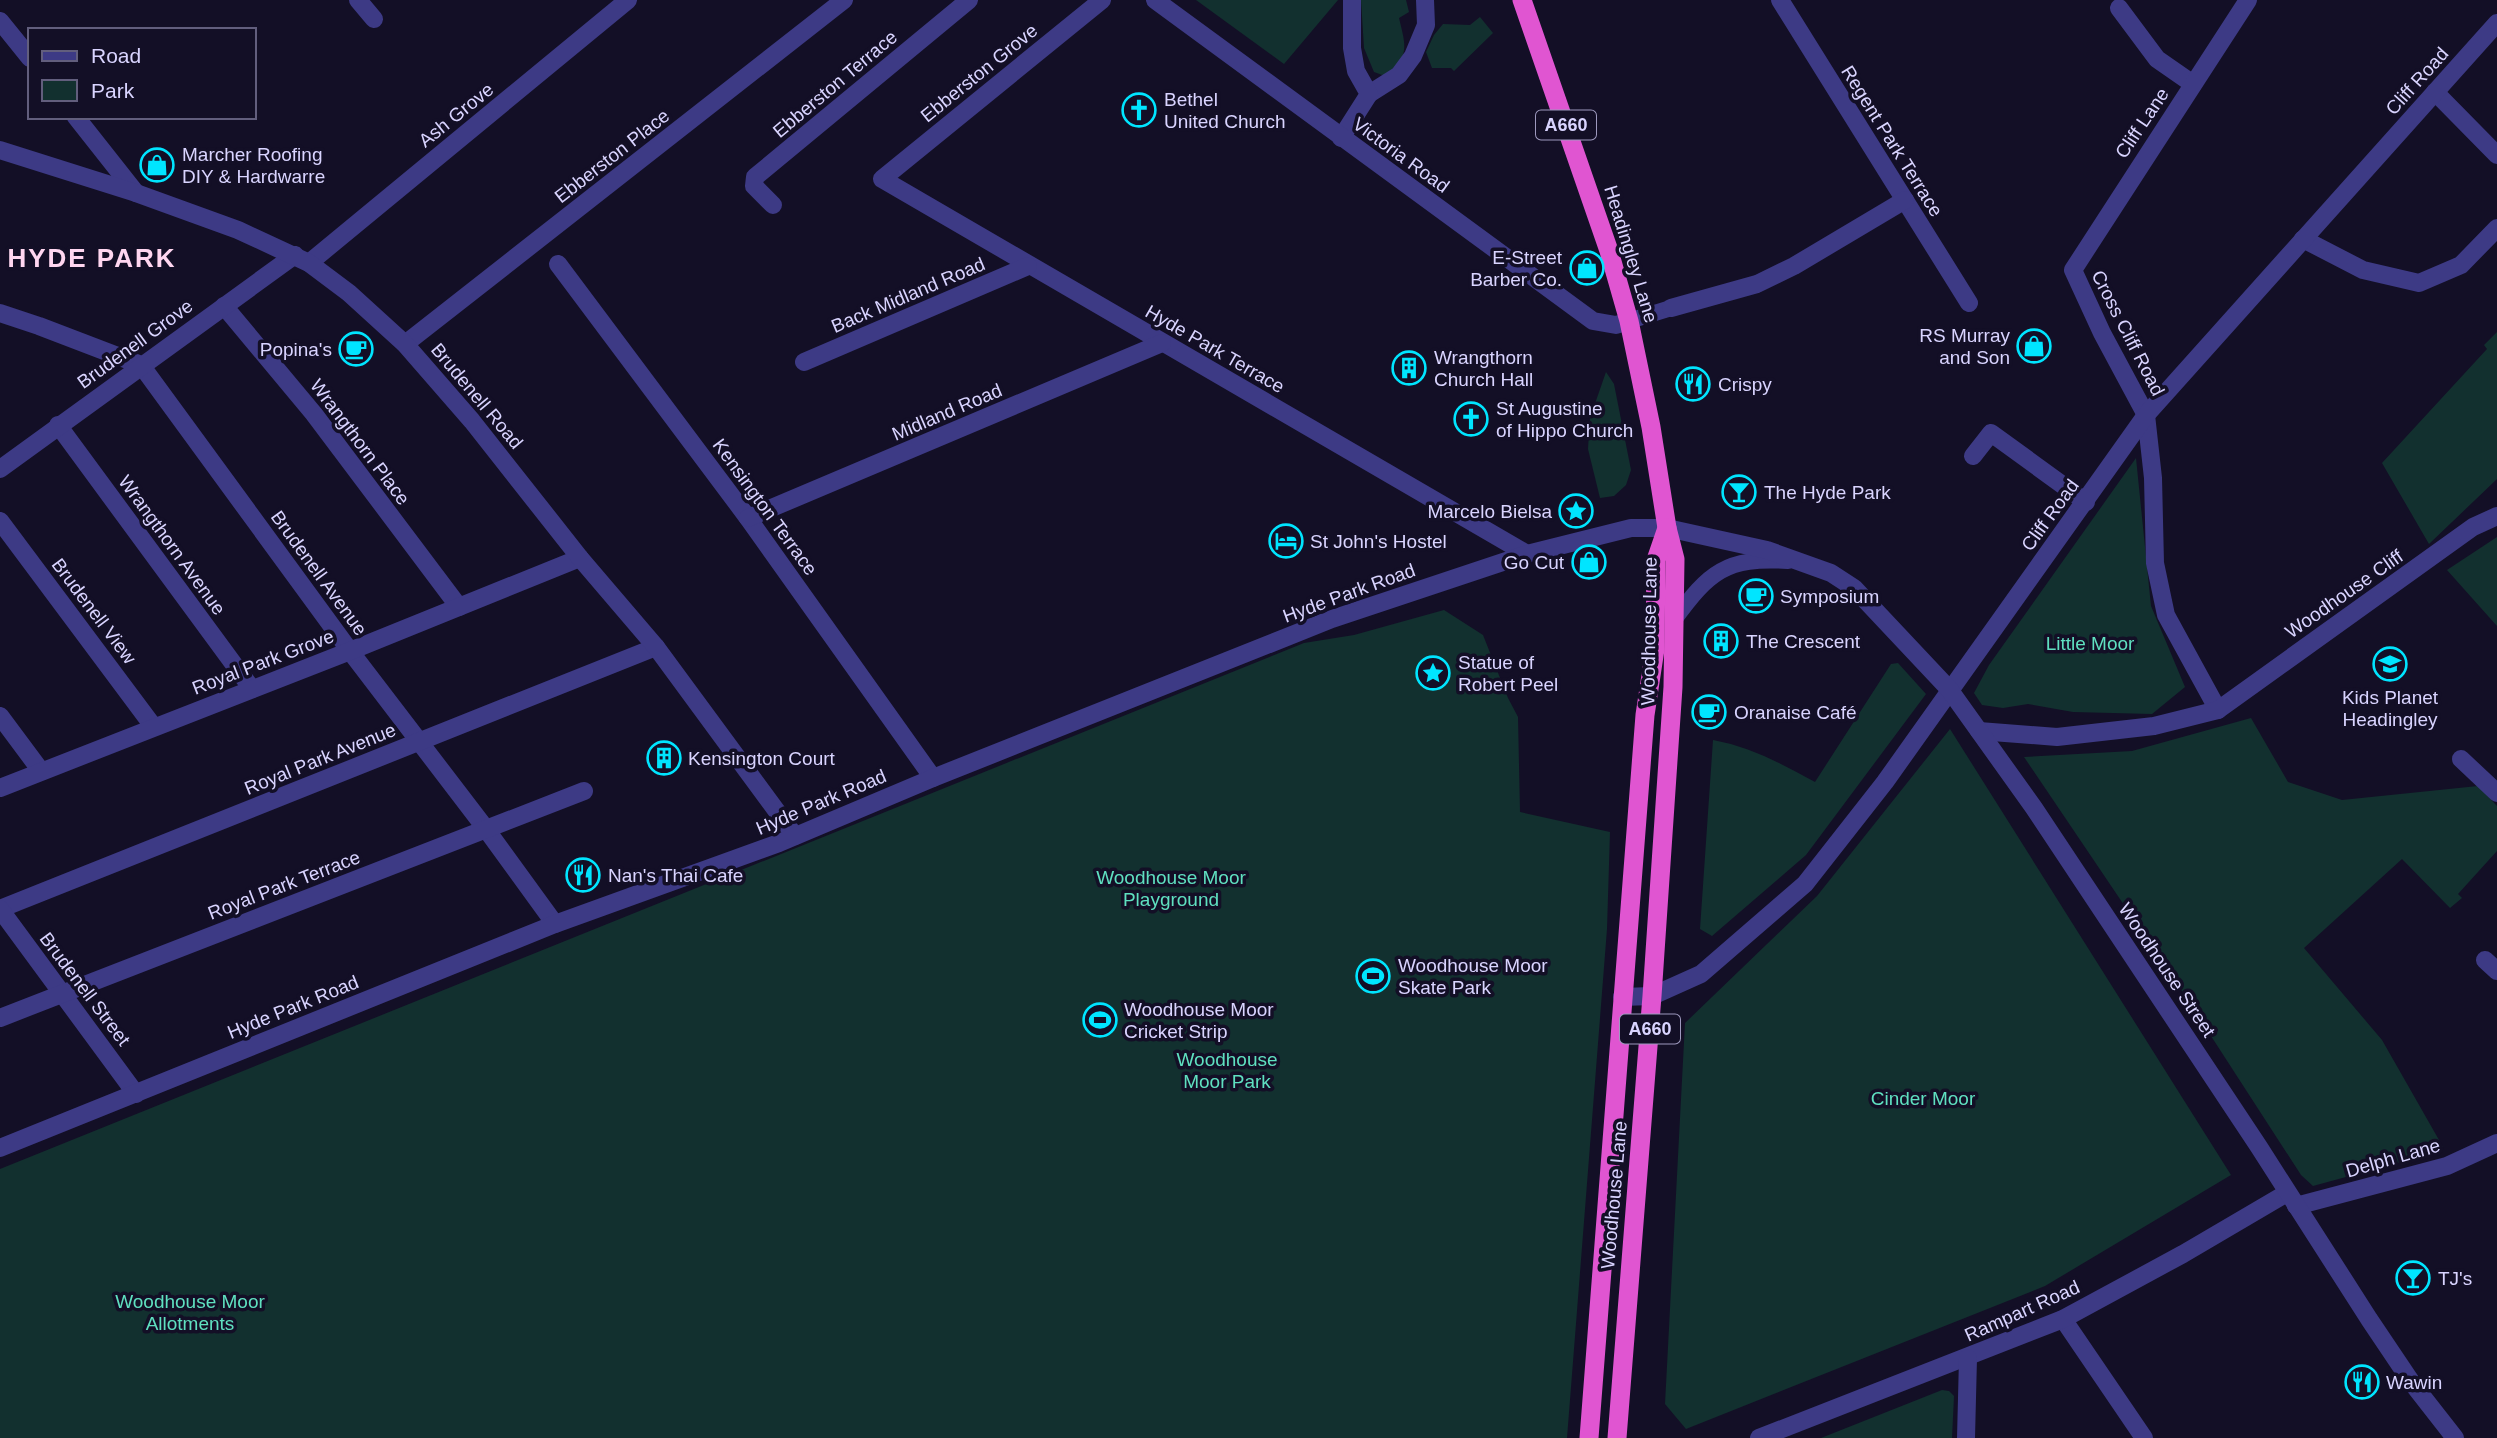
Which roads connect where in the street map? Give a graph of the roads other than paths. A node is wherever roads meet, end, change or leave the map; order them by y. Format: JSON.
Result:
{"nodes":[{"id":1,"x":358,"y":0,"type":"edge"},
{"id":2,"x":628,"y":0,"type":"edge"},
{"id":3,"x":844,"y":0,"type":"edge"},
{"id":4,"x":969,"y":0,"type":"edge"},
{"id":5,"x":1102,"y":0,"type":"edge"},
{"id":6,"x":1155,"y":0,"type":"edge"},
{"id":7,"x":1352,"y":0,"type":"edge"},
{"id":8,"x":1425,"y":0,"type":"edge"},
{"id":9,"x":1522,"y":0,"type":"edge"},
{"id":10,"x":1780,"y":0,"type":"edge"},
{"id":11,"x":2248,"y":0,"type":"edge"},
{"id":12,"x":2119,"y":8,"type":"dead end"},
{"id":13,"x":374,"y":19,"type":"dead end"},
{"id":14,"x":0,"y":21,"type":"edge"},
{"id":15,"x":2497,"y":23,"type":"edge"},
{"id":16,"x":28,"y":56,"type":"edge"},
{"id":17,"x":2193,"y":84,"type":"junction"},
{"id":18,"x":2435,"y":92,"type":"junction"},
{"id":19,"x":1369,"y":94,"type":"junction"},
{"id":20,"x":78,"y":119,"type":"edge"},
{"id":21,"x":1341,"y":138,"type":"junction"},
{"id":22,"x":0,"y":150,"type":"edge"},
{"id":23,"x":2497,"y":155,"type":"edge"},
{"id":24,"x":882,"y":179,"type":"joint"},
{"id":25,"x":136,"y":193,"type":"junction"},
{"id":26,"x":1905,"y":200,"type":"junction"},
{"id":27,"x":773,"y":205,"type":"dead end"},
{"id":28,"x":2497,"y":228,"type":"edge"},
{"id":29,"x":2303,"y":239,"type":"junction"},
{"id":30,"x":302,"y":259,"type":"junction"},
{"id":31,"x":558,"y":264,"type":"dead end"},
{"id":32,"x":1028,"y":266,"type":"junction"},
{"id":33,"x":2073,"y":270,"type":"joint"},
{"id":34,"x":1969,"y":303,"type":"dead end"},
{"id":35,"x":224,"y":306,"type":"junction"},
{"id":36,"x":1671,"y":308,"type":"joint"},
{"id":37,"x":0,"y":313,"type":"edge"},
{"id":38,"x":1629,"y":321,"type":"junction"},
{"id":39,"x":1162,"y":343,"type":"junction"},
{"id":40,"x":405,"y":344,"type":"junction"},
{"id":41,"x":804,"y":362,"type":"dead end"},
{"id":42,"x":141,"y":365,"type":"junction"},
{"id":43,"x":2146,"y":415,"type":"junction"},
{"id":44,"x":58,"y":425,"type":"junction"},
{"id":45,"x":1973,"y":456,"type":"dead end"},
{"id":46,"x":0,"y":469,"type":"edge"},
{"id":47,"x":2086,"y":502,"type":"junction"},
{"id":48,"x":2497,"y":516,"type":"edge"},
{"id":49,"x":748,"y":518,"type":"junction"},
{"id":50,"x":0,"y":521,"type":"edge"},
{"id":51,"x":1667,"y":528,"type":"junction"},
{"id":52,"x":1527,"y":554,"type":"junction"},
{"id":53,"x":580,"y":558,"type":"junction"},
{"id":54,"x":1804,"y":562,"type":"junction"},
{"id":55,"x":459,"y":607,"type":"junction"},
{"id":56,"x":1674,"y":620,"type":"junction"},
{"id":57,"x":656,"y":647,"type":"junction"},
{"id":58,"x":350,"y":651,"type":"junction"},
{"id":59,"x":251,"y":689,"type":"junction"},
{"id":60,"x":1949,"y":689,"type":"junction"},
{"id":61,"x":2218,"y":710,"type":"junction"},
{"id":62,"x":0,"y":716,"type":"edge"},
{"id":63,"x":153,"y":726,"type":"junction"},
{"id":64,"x":1979,"y":731,"type":"junction"},
{"id":65,"x":419,"y":742,"type":"junction"},
{"id":66,"x":2461,"y":759,"type":"dead end"},
{"id":67,"x":41,"y":771,"type":"junction"},
{"id":68,"x":933,"y":778,"type":"junction"},
{"id":69,"x":0,"y":788,"type":"edge"},
{"id":70,"x":584,"y":791,"type":"dead end"},
{"id":71,"x":2497,"y":793,"type":"edge"},
{"id":72,"x":486,"y":829,"type":"junction"},
{"id":73,"x":795,"y":836,"type":"junction"},
{"id":74,"x":0,"y":909,"type":"edge"},
{"id":75,"x":555,"y":924,"type":"junction"},
{"id":76,"x":62,"y":994,"type":"junction"},
{"id":77,"x":1652,"y":996,"type":"junction"},
{"id":78,"x":1622,"y":997,"type":"junction"},
{"id":79,"x":0,"y":1018,"type":"edge"},
{"id":80,"x":136,"y":1094,"type":"junction"},
{"id":81,"x":0,"y":1149,"type":"edge"},
{"id":82,"x":2494,"y":1150,"type":"edge"},
{"id":83,"x":2292,"y":1200,"type":"junction"},
{"id":84,"x":2063,"y":1319,"type":"junction"},
{"id":85,"x":1968,"y":1358,"type":"junction"},
{"id":86,"x":1589,"y":1438,"type":"edge"},
{"id":87,"x":1617,"y":1438,"type":"edge"},
{"id":88,"x":1759,"y":1438,"type":"edge"},
{"id":89,"x":1966,"y":1438,"type":"edge"},
{"id":90,"x":2144,"y":1438,"type":"edge"},
{"id":91,"x":2455,"y":1438,"type":"edge"}],
"edges":[{"from":1,"to":13,"type":"street"},
{"from":2,"to":30,"type":"street","name":"Ash Grove"},
{"from":3,"to":40,"type":"street","name":"Ebberston Place"},
{"from":4,"to":27,"type":"street","name":"Ebberston Terrace"},
{"from":5,"to":24,"type":"street","name":"Ebberston Grove"},
{"from":6,"to":21,"type":"street","name":"Victoria Road"},
{"from":7,"to":19,"type":"street"},
{"from":8,"to":19,"type":"street"},
{"from":9,"to":38,"type":"highway","name":"Headingley Lane","number":"A660"},
{"from":10,"to":26,"type":"street","name":"Regent Park Terrace"},
{"from":11,"to":17,"type":"street","name":"Cliff Lane"},
{"from":12,"to":17,"type":"street"},
{"from":14,"to":16,"type":"street"},
{"from":15,"to":18,"type":"street","name":"Cliff Road"},
{"from":17,"to":33,"type":"street","name":"Cliff Lane"},
{"from":18,"to":23,"type":"street"},
{"from":18,"to":29,"type":"street","name":"Cliff Road"},
{"from":19,"to":21,"type":"street"},
{"from":20,"to":25,"type":"street"},
{"from":21,"to":38,"type":"street","name":"Victoria Road"},
{"from":22,"to":25,"type":"street","name":"Brudenell Road"},
{"from":24,"to":32,"type":"street","name":"Hyde Park Terrace"},
{"from":25,"to":30,"type":"street","name":"Brudenell Road"},
{"from":26,"to":34,"type":"street","name":"Regent Park Terrace"},
{"from":26,"to":36,"type":"street"},
{"from":28,"to":29,"type":"street"},
{"from":29,"to":43,"type":"street","name":"Cliff Road"},
{"from":30,"to":35,"type":"street","name":"Brudenell Grove"},
{"from":30,"to":40,"type":"street","name":"Brudenell Road"},
{"from":31,"to":49,"type":"street","name":"Kensington Terrace"},
{"from":32,"to":39,"type":"street","name":"Hyde Park Terrace"},
{"from":32,"to":41,"type":"street","name":"Back Midland Road"},
{"from":33,"to":43,"type":"street","name":"Cross Cliff Road"},
{"from":35,"to":42,"type":"street","name":"Brudenell Grove"},
{"from":35,"to":55,"type":"street","name":"Wrangthorn Place"},
{"from":36,"to":38,"type":"street"},
{"from":37,"to":42,"type":"street"},
{"from":38,"to":51,"type":"highway","name":"Headingley Lane","number":"A660"},
{"from":39,"to":49,"type":"street","name":"Midland Road"},
{"from":39,"to":52,"type":"street","name":"Hyde Park Terrace"},
{"from":40,"to":53,"type":"street","name":"Brudenell Road"},
{"from":42,"to":44,"type":"street","name":"Brudenell Grove"},
{"from":42,"to":58,"type":"street","name":"Brudenell Avenue"},
{"from":43,"to":47,"type":"street","name":"Cliff Road"},
{"from":43,"to":61,"type":"street"},
{"from":44,"to":46,"type":"street","name":"Brudenell Grove"},
{"from":44,"to":59,"type":"street","name":"Wrangthorn Avenue"},
{"from":45,"to":47,"type":"street"},
{"from":47,"to":60,"type":"street","name":"Cliff Road"},
{"from":48,"to":61,"type":"street","name":"Woodhouse Cliff"},
{"from":49,"to":68,"type":"street","name":"Kensington Terrace"},
{"from":50,"to":63,"type":"street","name":"Brudenell View"},
{"from":51,"to":52,"type":"street","name":"Hyde Park Road"},
{"from":51,"to":54,"type":"street","name":"Woodhouse Street"},
{"from":51,"to":56,"type":"highway","name":"Woodhouse Lane","number":"A660"},
{"from":51,"to":78,"type":"highway","name":"Woodhouse Lane","number":"A660"},
{"from":52,"to":68,"type":"street","name":"Hyde Park Road"},
{"from":53,"to":55,"type":"street","name":"Royal Park Grove"},
{"from":53,"to":57,"type":"street","name":"Brudenell Road"},
{"from":54,"to":56,"type":"street","name":"Woodhouse Street"},
{"from":54,"to":60,"type":"street","name":"Woodhouse Street"},
{"from":55,"to":58,"type":"street","name":"Royal Park Grove"},
{"from":56,"to":77,"type":"highway","name":"Woodhouse Lane","number":"A660"},
{"from":57,"to":65,"type":"street","name":"Royal Park Avenue"},
{"from":57,"to":73,"type":"street","name":"Brudenell Road"},
{"from":58,"to":59,"type":"street","name":"Royal Park Grove"},
{"from":58,"to":65,"type":"street","name":"Brudenell Avenue"},
{"from":59,"to":63,"type":"street","name":"Royal Park Grove"},
{"from":60,"to":64,"type":"street","name":"Woodhouse Street"},
{"from":60,"to":77,"type":"street","name":"Cliff Road"},
{"from":61,"to":64,"type":"street","name":"Woodhouse Cliff"},
{"from":62,"to":67,"type":"street"},
{"from":63,"to":67,"type":"street","name":"Royal Park Grove"},
{"from":64,"to":83,"type":"street","name":"Woodhouse Street"},
{"from":65,"to":72,"type":"street","name":"Brudenell Avenue"},
{"from":65,"to":74,"type":"street","name":"Royal Park Avenue"},
{"from":66,"to":71,"type":"street"},
{"from":67,"to":69,"type":"street","name":"Royal Park Grove"},
{"from":68,"to":73,"type":"street","name":"Hyde Park Road"},
{"from":70,"to":72,"type":"street","name":"Royal Park Terrace"},
{"from":72,"to":75,"type":"street","name":"Brudenell Avenue"},
{"from":72,"to":76,"type":"street","name":"Royal Park Terrace"},
{"from":73,"to":75,"type":"street","name":"Hyde Park Road"},
{"from":74,"to":76,"type":"street","name":"Brudenell Street"},
{"from":75,"to":80,"type":"street","name":"Hyde Park Road"},
{"from":76,"to":79,"type":"street","name":"Royal Park Terrace"},
{"from":76,"to":80,"type":"street","name":"Brudenell Street"},
{"from":77,"to":78,"type":"street","name":"Cliff Road"},
{"from":77,"to":87,"type":"highway","name":"Woodhouse Lane","number":"A660"},
{"from":78,"to":86,"type":"highway","name":"Woodhouse Lane","number":"A660"},
{"from":80,"to":81,"type":"street","name":"Hyde Park Road"},
{"from":82,"to":83,"type":"street","name":"Delph Lane"},
{"from":83,"to":84,"type":"street","name":"Rampart Road"},
{"from":83,"to":91,"type":"street","name":"Woodhouse Street"},
{"from":84,"to":85,"type":"street","name":"Rampart Road"},
{"from":84,"to":90,"type":"street"},
{"from":85,"to":88,"type":"street","name":"Rampart Road"},
{"from":85,"to":89,"type":"street"}]}
